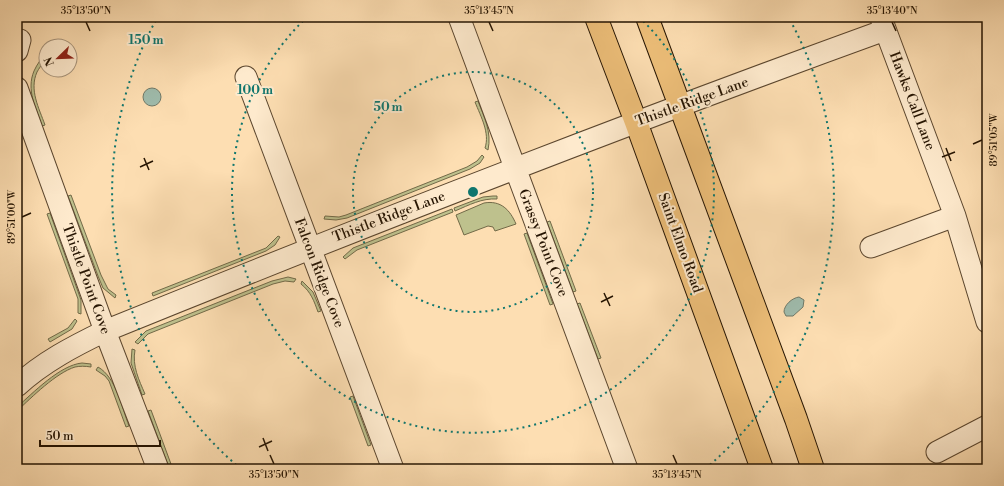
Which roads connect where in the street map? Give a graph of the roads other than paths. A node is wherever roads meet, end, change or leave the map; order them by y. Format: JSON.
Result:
{"nodes":[{"id":1,"x":459,"y":17,"type":"edge"},
{"id":2,"x":596,"y":17,"type":"edge"},
{"id":3,"x":647,"y":17,"type":"edge"},
{"id":4,"x":883,"y":23,"type":"edge"},
{"id":5,"x":246,"y":77,"type":"dead end"},
{"id":6,"x":17,"y":88,"type":"edge"},
{"id":7,"x":680,"y":106,"type":"junction"},
{"id":8,"x":636,"y":122,"type":"junction"},
{"id":9,"x":515,"y":168,"type":"junction"},
{"id":10,"x":955,"y":216,"type":"junction"},
{"id":11,"x":871,"y":247,"type":"dead end"},
{"id":12,"x":310,"y":248,"type":"junction"},
{"id":13,"x":987,"y":322,"type":"edge"},
{"id":14,"x":105,"y":331,"type":"junction"},
{"id":15,"x":17,"y":386,"type":"edge"},
{"id":16,"x":987,"y":426,"type":"edge"},
{"id":17,"x":937,"y":452,"type":"dead end"},
{"id":18,"x":158,"y":469,"type":"edge"},
{"id":19,"x":393,"y":469,"type":"edge"},
{"id":20,"x":627,"y":469,"type":"edge"},
{"id":21,"x":762,"y":469,"type":"edge"},
{"id":22,"x":813,"y":469,"type":"edge"}],
"edges":[{"from":1,"to":9,"type":"street","name":"Grassy Point Cove"},
{"from":2,"to":8,"type":"main road","name":"Saint Elmo Road"},
{"from":3,"to":7,"type":"main road"},
{"from":4,"to":7,"type":"street","name":"Thistle Ridge Lane"},
{"from":4,"to":10,"type":"street","name":"Hawks Call Lane"},
{"from":5,"to":12,"type":"street","name":"Falcon Ridge Cove"},
{"from":6,"to":14,"type":"street","name":"Thistle Point Cove"},
{"from":7,"to":8,"type":"street","name":"Thistle Ridge Lane"},
{"from":7,"to":22,"type":"main road"},
{"from":8,"to":9,"type":"street","name":"Thistle Ridge Lane"},
{"from":8,"to":21,"type":"main road","name":"Saint Elmo Road"},
{"from":9,"to":12,"type":"street","name":"Thistle Ridge Lane"},
{"from":9,"to":20,"type":"street","name":"Grassy Point Cove"},
{"from":10,"to":11,"type":"street"},
{"from":10,"to":13,"type":"street","name":"Hawks Call Lane"},
{"from":12,"to":14,"type":"street","name":"Thistle Ridge Lane"},
{"from":12,"to":19,"type":"street","name":"Falcon Ridge Cove"},
{"from":14,"to":15,"type":"street","name":"Thistle Ridge Lane"},
{"from":14,"to":18,"type":"street","name":"Thistle Point Cove"},
{"from":16,"to":17,"type":"street"}]}
